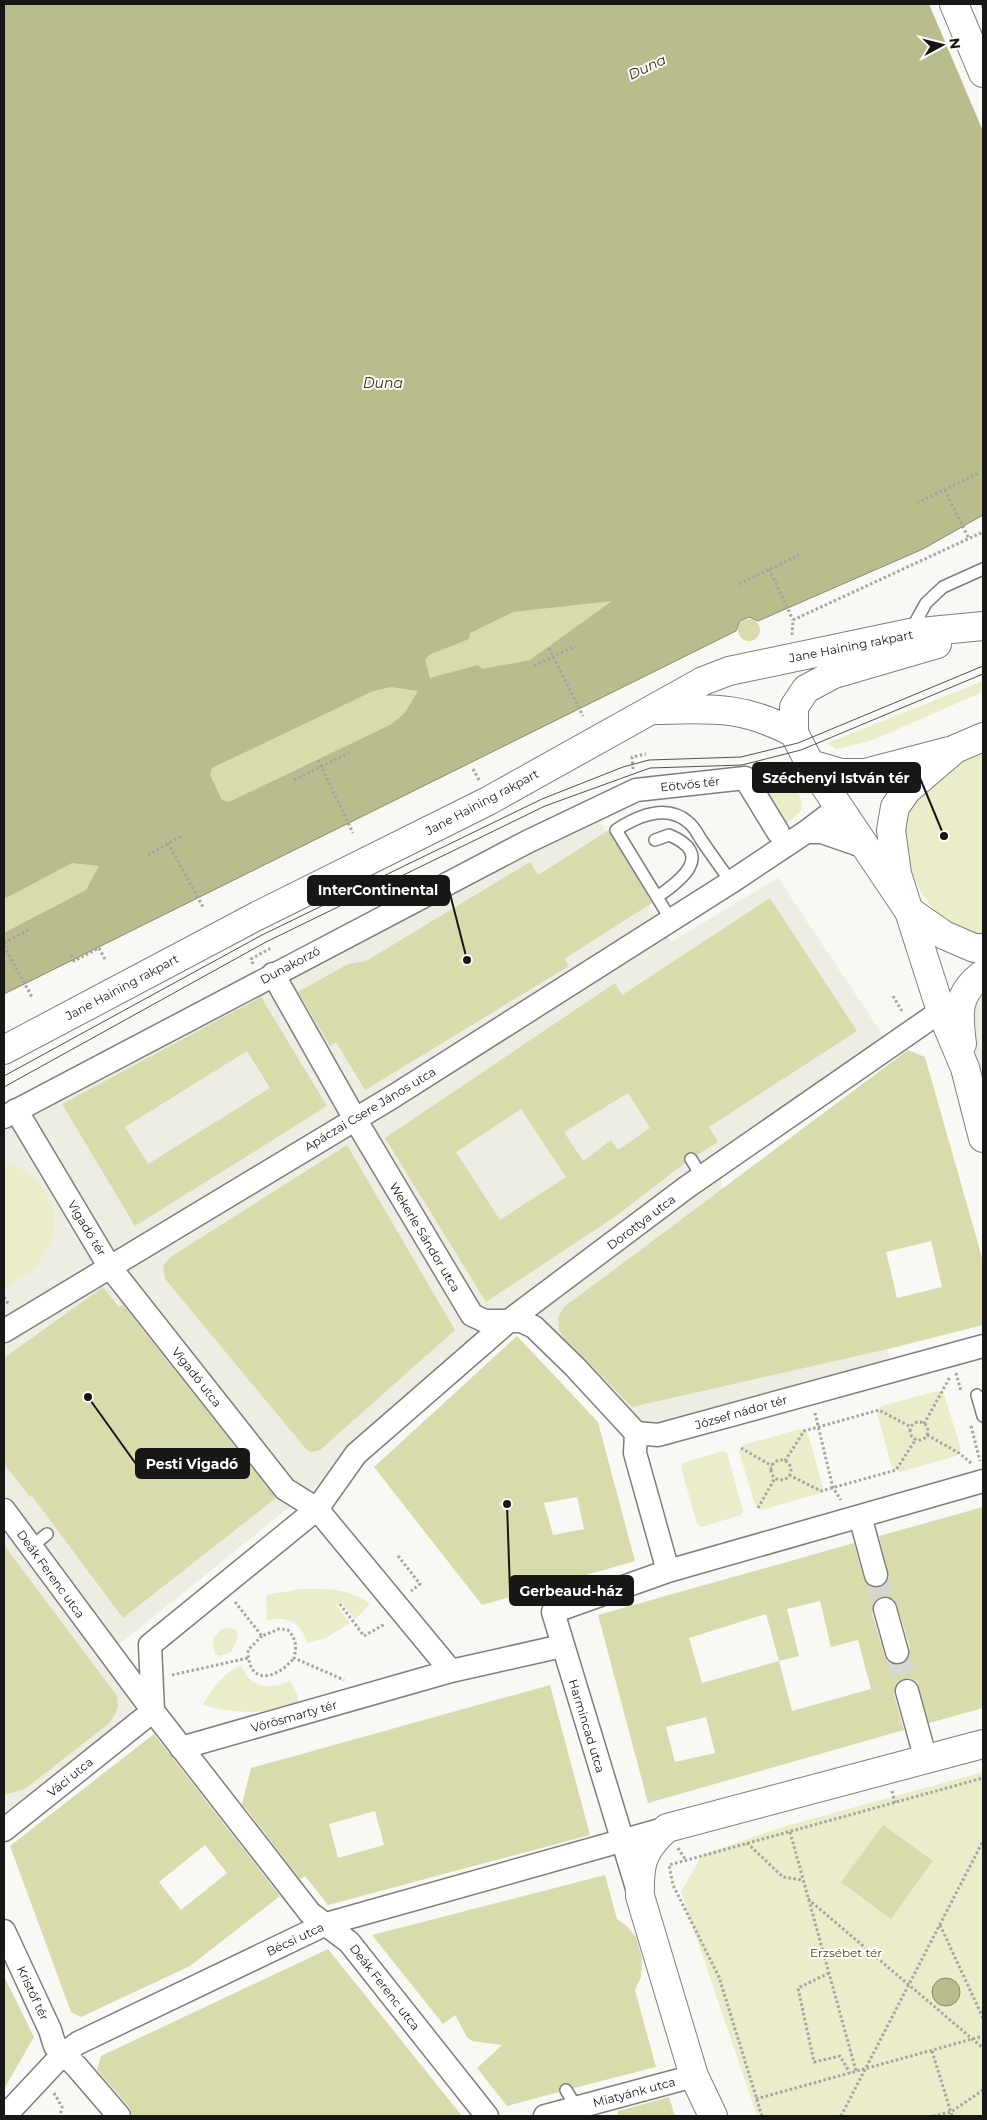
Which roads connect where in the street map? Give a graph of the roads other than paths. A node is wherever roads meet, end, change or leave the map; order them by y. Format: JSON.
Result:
{"nodes":[{"id":1,"x":954,"y":4,"type":"edge"},
{"id":2,"x":983,"y":73,"type":"edge"},
{"id":3,"x":983,"y":569,"type":"edge"},
{"id":4,"x":983,"y":627,"type":"edge"},
{"id":5,"x":910,"y":633,"type":"junction"},
{"id":6,"x":648,"y":710,"type":"junction"},
{"id":7,"x":794,"y":732,"type":"junction"},
{"id":8,"x":983,"y":737,"type":"edge"},
{"id":9,"x":955,"y":749,"type":"junction"},
{"id":10,"x":810,"y":764,"type":"junction"},
{"id":11,"x":892,"y":766,"type":"junction"},
{"id":12,"x":839,"y":807,"type":"junction"},
{"id":13,"x":578,"y":818,"type":"joint"},
{"id":14,"x":778,"y":832,"type":"dead end"},
{"id":15,"x":806,"y":832,"type":"junction"},
{"id":16,"x":655,"y":840,"type":"dead end"},
{"id":17,"x":865,"y":846,"type":"junction"},
{"id":18,"x":731,"y":882,"type":"junction"},
{"id":19,"x":657,"y":897,"type":"junction"},
{"id":20,"x":908,"y":910,"type":"junction"},
{"id":21,"x":670,"y":920,"type":"junction"},
{"id":22,"x":983,"y":948,"type":"edge"},
{"id":23,"x":983,"y":974,"type":"edge"},
{"id":24,"x":277,"y":982,"type":"junction"},
{"id":25,"x":941,"y":1011,"type":"junction"},
{"id":26,"x":4,"y":1050,"type":"edge"},
{"id":27,"x":965,"y":1068,"type":"junction"},
{"id":28,"x":10,"y":1113,"type":"edge"},
{"id":29,"x":355,"y":1119,"type":"junction"},
{"id":30,"x":983,"y":1138,"type":"edge"},
{"id":31,"x":109,"y":1266,"type":"junction"},
{"id":32,"x":510,"y":1320,"type":"junction"},
{"id":33,"x":4,"y":1330,"type":"edge"},
{"id":34,"x":983,"y":1346,"type":"edge"},
{"id":35,"x":977,"y":1395,"type":"dead end"},
{"id":36,"x":983,"y":1416,"type":"edge"},
{"id":37,"x":636,"y":1433,"type":"junction"},
{"id":38,"x":980,"y":1474,"type":"edge"},
{"id":39,"x":4,"y":1510,"type":"edge"},
{"id":40,"x":317,"y":1510,"type":"junction"},
{"id":41,"x":860,"y":1516,"type":"junction"},
{"id":42,"x":668,"y":1571,"type":"junction"},
{"id":43,"x":876,"y":1575,"type":"tunnel mouth"},
{"id":44,"x":885,"y":1609,"type":"tunnel mouth"},
{"id":45,"x":562,"y":1646,"type":"junction"},
{"id":46,"x":897,"y":1652,"type":"tunnel mouth"},
{"id":47,"x":451,"y":1672,"type":"junction"},
{"id":48,"x":907,"y":1691,"type":"tunnel mouth"},
{"id":49,"x":145,"y":1717,"type":"junction"},
{"id":50,"x":983,"y":1744,"type":"edge"},
{"id":51,"x":181,"y":1748,"type":"junction"},
{"id":52,"x":926,"y":1760,"type":"junction"},
{"id":53,"x":667,"y":1828,"type":"junction"},
{"id":54,"x":4,"y":1830,"type":"edge"},
{"id":55,"x":623,"y":1840,"type":"junction"},
{"id":56,"x":640,"y":1896,"type":"junction"},
{"id":57,"x":326,"y":1924,"type":"junction"},
{"id":58,"x":4,"y":1931,"type":"edge"},
{"id":59,"x":64,"y":2054,"type":"junction"},
{"id":60,"x":694,"y":2076,"type":"junction"},
{"id":61,"x":6,"y":2116,"type":"edge"},
{"id":62,"x":119,"y":2116,"type":"edge"},
{"id":63,"x":487,"y":2116,"type":"edge"},
{"id":64,"x":548,"y":2116,"type":"edge"},
{"id":65,"x":713,"y":2116,"type":"edge"}],
"edges":[{"from":1,"to":2,"type":"street"},
{"from":3,"to":5,"type":"lane"},
{"from":4,"to":5,"type":"street","name":"Jane Haining rakpart"},
{"from":4,"to":7,"type":"street"},
{"from":5,"to":6,"type":"street","name":"Jane Haining rakpart"},
{"from":6,"to":7,"type":"street"},
{"from":6,"to":26,"type":"street","name":"Jane Haining rakpart"},
{"from":7,"to":10,"type":"street"},
{"from":8,"to":9,"type":"street"},
{"from":9,"to":11,"type":"street"},
{"from":9,"to":20,"type":"street"},
{"from":10,"to":11,"type":"street"},
{"from":10,"to":12,"type":"street"},
{"from":11,"to":12,"type":"street"},
{"from":12,"to":15,"type":"street"},
{"from":12,"to":17,"type":"street"},
{"from":13,"to":14,"type":"street","name":"Eötvös tér"},
{"from":13,"to":24,"type":"street","name":"Dunakorzó"},
{"from":15,"to":17,"type":"street"},
{"from":15,"to":18,"type":"street"},
{"from":16,"to":19,"type":"lane"},
{"from":17,"to":20,"type":"street"},
{"from":18,"to":19,"type":"lane"},
{"from":18,"to":21,"type":"street"},
{"from":19,"to":21,"type":"lane"},
{"from":20,"to":22,"type":"street"},
{"from":20,"to":25,"type":"street"},
{"from":21,"to":29,"type":"street","name":"Apáczai Csere János utca"},
{"from":23,"to":27,"type":"street"},
{"from":24,"to":28,"type":"street","name":"Dunakorzó"},
{"from":24,"to":29,"type":"street","name":"Wekerle Sándor utca"},
{"from":25,"to":27,"type":"street"},
{"from":25,"to":32,"type":"street","name":"Dorottya utca"},
{"from":27,"to":30,"type":"street"},
{"from":28,"to":31,"type":"street","name":"Vigadó tér"},
{"from":29,"to":31,"type":"street","name":"Apáczai Csere János utca"},
{"from":29,"to":32,"type":"street","name":"Wekerle Sándor utca"},
{"from":31,"to":33,"type":"street","name":"Vigadó tér"},
{"from":31,"to":40,"type":"street","name":"Vigadó utca"},
{"from":32,"to":37,"type":"street","name":"Wekerle Sándor utca"},
{"from":32,"to":40,"type":"street","name":"Dorottya utca"},
{"from":34,"to":37,"type":"street","name":"József nádor tér"},
{"from":35,"to":36,"type":"lane"},
{"from":37,"to":42,"type":"street"},
{"from":38,"to":41,"type":"street"},
{"from":39,"to":49,"type":"street","name":"Deák Ferenc utca"},
{"from":40,"to":47,"type":"street"},
{"from":40,"to":49,"type":"street"},
{"from":41,"to":42,"type":"street"},
{"from":41,"to":43,"type":"street"},
{"from":42,"to":45,"type":"street","name":"Harmincad utca"},
{"from":44,"to":46,"type":"street"},
{"from":45,"to":47,"type":"street","name":"Vörösmarty tér"},
{"from":45,"to":55,"type":"street","name":"Harmincad utca"},
{"from":47,"to":51,"type":"street","name":"Vörösmarty tér"},
{"from":48,"to":52,"type":"street"},
{"from":49,"to":51,"type":"street"},
{"from":49,"to":54,"type":"street","name":"Váci utca"},
{"from":50,"to":52,"type":"street"},
{"from":51,"to":57,"type":"street","name":"Deák Ferenc utca"},
{"from":52,"to":53,"type":"street"},
{"from":53,"to":55,"type":"street"},
{"from":53,"to":56,"type":"street"},
{"from":55,"to":56,"type":"street"},
{"from":55,"to":57,"type":"street","name":"Bécsi utca"},
{"from":56,"to":60,"type":"street"},
{"from":57,"to":59,"type":"street","name":"Bécsi utca"},
{"from":57,"to":63,"type":"street","name":"Deák Ferenc utca"},
{"from":58,"to":59,"type":"street","name":"Kristóf tér"},
{"from":59,"to":61,"type":"street","name":"Bécsi utca"},
{"from":59,"to":62,"type":"street","name":"Kristóf tér"},
{"from":60,"to":64,"type":"street","name":"Miatyánk utca"},
{"from":60,"to":65,"type":"street"}]}
